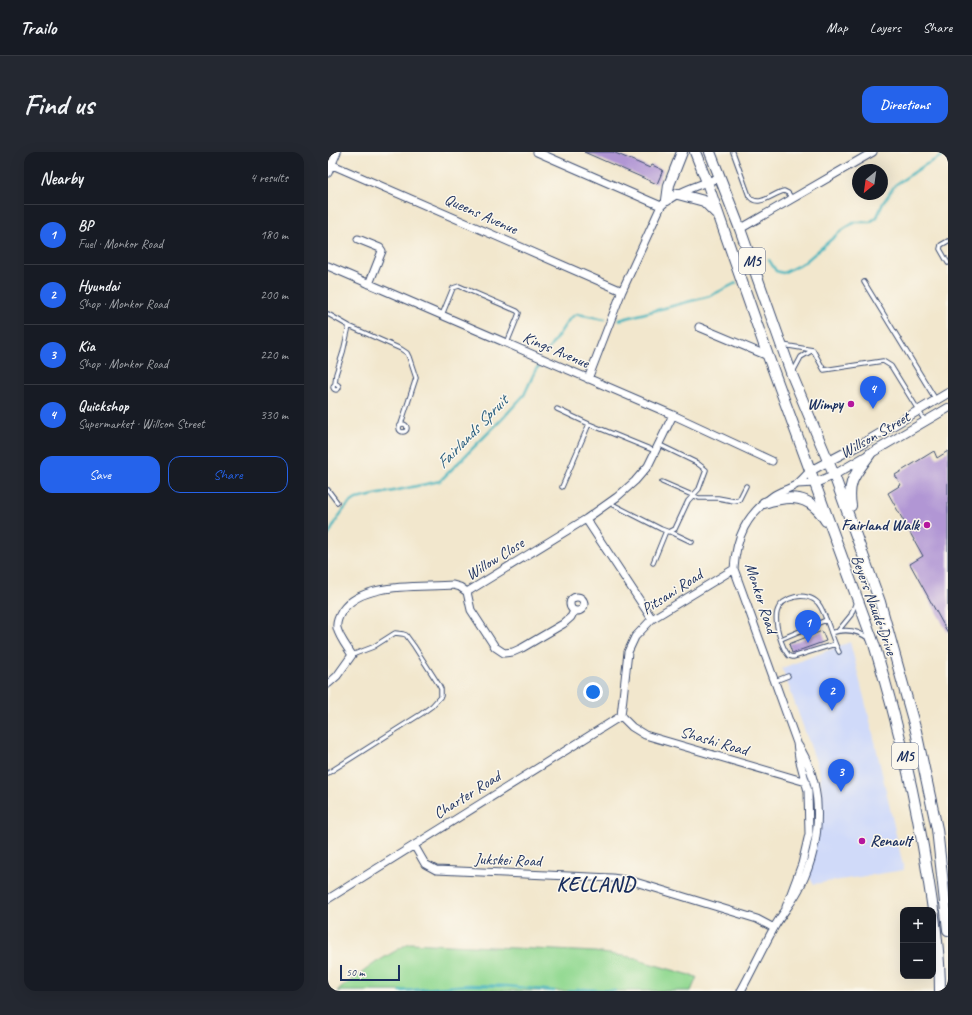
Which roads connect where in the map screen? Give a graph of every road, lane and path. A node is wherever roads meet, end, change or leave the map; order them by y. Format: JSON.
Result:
{"nodes":[{"id":1,"x":337,"y":152,"type":"edge"},
{"id":2,"x":682,"y":152,"type":"edge"},
{"id":3,"x":695,"y":152,"type":"edge"},
{"id":4,"x":710,"y":152,"type":"edge"},
{"id":5,"x":733,"y":152,"type":"edge"},
{"id":6,"x":873,"y":152,"type":"edge"},
{"id":7,"x":542,"y":153,"type":"edge"},
{"id":8,"x":330,"y":164,"type":"edge"},
{"id":9,"x":328,"y":173,"type":"edge"},
{"id":10,"x":720,"y":177,"type":"junction"},
{"id":11,"x":707,"y":182,"type":"junction"},
{"id":12,"x":678,"y":194,"type":"junction"},
{"id":13,"x":793,"y":199,"type":"junction"},
{"id":14,"x":664,"y":203,"type":"junction"},
{"id":15,"x":719,"y":216,"type":"junction"},
{"id":16,"x":740,"y":230,"type":"junction"},
{"id":17,"x":358,"y":239,"type":"dead end"},
{"id":18,"x":948,"y":241,"type":"edge"},
{"id":19,"x":948,"y":263,"type":"edge"},
{"id":20,"x":328,"y":266,"type":"edge"},
{"id":21,"x":864,"y":282,"type":"dead end"},
{"id":22,"x":369,"y":284,"type":"junction"},
{"id":23,"x":622,"y":291,"type":"junction"},
{"id":24,"x":328,"y":314,"type":"edge"},
{"id":25,"x":442,"y":316,"type":"junction"},
{"id":26,"x":349,"y":326,"type":"junction"},
{"id":27,"x":699,"y":327,"type":"dead end"},
{"id":28,"x":507,"y":343,"type":"junction"},
{"id":29,"x":782,"y":345,"type":"junction"},
{"id":30,"x":813,"y":350,"type":"junction"},
{"id":31,"x":768,"y":356,"type":"junction"},
{"id":32,"x":792,"y":375,"type":"junction"},
{"id":33,"x":588,"y":379,"type":"junction"},
{"id":34,"x":335,"y":384,"type":"dead end"},
{"id":35,"x":948,"y":393,"type":"edge"},
{"id":36,"x":936,"y":400,"type":"junction"},
{"id":37,"x":948,"y":408,"type":"edge"},
{"id":38,"x":557,"y":409,"type":"dead end"},
{"id":39,"x":918,"y":410,"type":"junction"},
{"id":40,"x":672,"y":415,"type":"junction"},
{"id":41,"x":925,"y":422,"type":"junction"},
{"id":42,"x":401,"y":424,"type":"dead end"},
{"id":43,"x":589,"y":424,"type":"junction"},
{"id":44,"x":658,"y":448,"type":"junction"},
{"id":45,"x":870,"y":454,"type":"junction"},
{"id":46,"x":829,"y":460,"type":"junction"},
{"id":47,"x":772,"y":461,"type":"dead end"},
{"id":48,"x":810,"y":471,"type":"junction"},
{"id":49,"x":834,"y":475,"type":"junction"},
{"id":50,"x":662,"y":482,"type":"dead end"},
{"id":51,"x":815,"y":483,"type":"junction"},
{"id":52,"x":797,"y":484,"type":"junction"},
{"id":53,"x":746,"y":486,"type":"dead end"},
{"id":54,"x":562,"y":487,"type":"dead end"},
{"id":55,"x":328,"y":490,"type":"edge"},
{"id":56,"x":692,"y":496,"type":"junction"},
{"id":57,"x":336,"y":502,"type":"dead end"},
{"id":58,"x":610,"y":503,"type":"junction"},
{"id":59,"x":764,"y":503,"type":"junction"},
{"id":60,"x":586,"y":519,"type":"junction"},
{"id":61,"x":831,"y":529,"type":"junction"},
{"id":62,"x":666,"y":531,"type":"junction"},
{"id":63,"x":672,"y":532,"type":"junction"},
{"id":64,"x":692,"y":542,"type":"dead end"},
{"id":65,"x":865,"y":558,"type":"junction"},
{"id":66,"x":653,"y":564,"type":"dead end"},
{"id":67,"x":734,"y":569,"type":"junction"},
{"id":68,"x":467,"y":592,"type":"junction"},
{"id":69,"x":856,"y":598,"type":"junction"},
{"id":70,"x":574,"y":611,"type":"dead end"},
{"id":71,"x":652,"y":619,"type":"junction"},
{"id":72,"x":826,"y":620,"type":"junction"},
{"id":73,"x":838,"y":631,"type":"junction"},
{"id":74,"x":831,"y":633,"type":"junction"},
{"id":75,"x":781,"y":639,"type":"junction"},
{"id":76,"x":835,"y":644,"type":"junction"},
{"id":77,"x":874,"y":644,"type":"junction"},
{"id":78,"x":839,"y":652,"type":"dead end"},
{"id":79,"x":352,"y":655,"type":"junction"},
{"id":80,"x":788,"y":676,"type":"dead end"},
{"id":81,"x":775,"y":682,"type":"junction"},
{"id":82,"x":328,"y":684,"type":"edge"},
{"id":83,"x":620,"y":716,"type":"junction"},
{"id":84,"x":797,"y":743,"type":"junction"},
{"id":85,"x":328,"y":773,"type":"edge"},
{"id":86,"x":806,"y":782,"type":"junction"},
{"id":87,"x":414,"y":845,"type":"junction"},
{"id":88,"x":328,"y":899,"type":"edge"},
{"id":89,"x":786,"y":907,"type":"junction"},
{"id":90,"x":774,"y":928,"type":"junction"},
{"id":91,"x":948,"y":930,"type":"edge"},
{"id":92,"x":741,"y":991,"type":"edge"},
{"id":93,"x":940,"y":991,"type":"edge"}],
"edges":[{"from":1,"to":8,"type":"street"},
{"from":2,"to":14,"type":"main road"},
{"from":3,"to":11,"type":"main road","name":"Beyers Naudé Drive","number":"M5"},
{"from":4,"to":10,"type":"main road","name":"Beyers Naudé Drive","number":"M5"},
{"from":5,"to":13,"type":"lane"},
{"from":6,"to":13,"type":"street"},
{"from":7,"to":14,"type":"street"},
{"from":8,"to":9,"type":"street"},
{"from":8,"to":23,"type":"street","name":"Queens Avenue"},
{"from":10,"to":11,"type":"street"},
{"from":10,"to":16,"type":"main road","name":"Beyers Naudé Drive","number":"M5"},
{"from":11,"to":12,"type":"street"},
{"from":11,"to":15,"type":"main road","name":"Beyers Naudé Drive","number":"M5"},
{"from":12,"to":14,"type":"street"},
{"from":12,"to":15,"type":"main road"},
{"from":13,"to":16,"type":"street"},
{"from":14,"to":23,"type":"street"},
{"from":15,"to":31,"type":"main road","name":"Beyers Naudé Drive","number":"M5"},
{"from":16,"to":29,"type":"main road","name":"Beyers Naudé Drive","number":"M5"},
{"from":17,"to":22,"type":"street"},
{"from":18,"to":19,"type":"lane"},
{"from":20,"to":22,"type":"street","name":"Kings Avenue"},
{"from":21,"to":36,"type":"lane"},
{"from":22,"to":25,"type":"street","name":"Kings Avenue"},
{"from":23,"to":33,"type":"street"},
{"from":24,"to":26,"type":"lane"},
{"from":25,"to":28,"type":"street","name":"Kings Avenue"},
{"from":25,"to":28,"type":"lane"},
{"from":26,"to":34,"type":"lane"},
{"from":26,"to":42,"type":"lane"},
{"from":27,"to":31,"type":"street"},
{"from":28,"to":33,"type":"street","name":"Kings Avenue"},
{"from":29,"to":30,"type":"lane"},
{"from":29,"to":32,"type":"main road","name":"Beyers Naudé Drive","number":"M5"},
{"from":30,"to":32,"type":"lane"},
{"from":30,"to":39,"type":"lane"},
{"from":31,"to":48,"type":"main road","name":"Beyers Naudé Drive","number":"M5"},
{"from":32,"to":46,"type":"main road","name":"Beyers Naudé Drive","number":"M5"},
{"from":33,"to":40,"type":"street","name":"Kings Avenue"},
{"from":35,"to":36,"type":"street","name":"Willson Street"},
{"from":36,"to":39,"type":"street","name":"Willson Street"},
{"from":37,"to":41,"type":"street","name":"Willson Street"},
{"from":38,"to":43,"type":"lane"},
{"from":39,"to":41,"type":"lane"},
{"from":39,"to":46,"type":"street","name":"Willson Street"},
{"from":40,"to":44,"type":"street","name":"Willow Close"},
{"from":40,"to":47,"type":"street","name":"Kings Avenue"},
{"from":41,"to":45,"type":"street","name":"Willson Street"},
{"from":43,"to":44,"type":"lane"},
{"from":43,"to":54,"type":"lane"},
{"from":44,"to":56,"type":"lane"},
{"from":44,"to":58,"type":"street","name":"Willow Close"},
{"from":45,"to":49,"type":"street","name":"Willson Street"},
{"from":45,"to":65,"type":"main road"},
{"from":46,"to":48,"type":"street","name":"Willson Street"},
{"from":46,"to":49,"type":"main road","name":"Beyers Naudé Drive","number":"M5"},
{"from":48,"to":51,"type":"main road","name":"Beyers Naudé Drive","number":"M5"},
{"from":48,"to":52,"type":"street","name":"Monkor Road"},
{"from":49,"to":51,"type":"street","name":"Willson Street"},
{"from":49,"to":65,"type":"main road","name":"Beyers Naudé Drive","number":"M5"},
{"from":50,"to":56,"type":"lane"},
{"from":51,"to":52,"type":"street","name":"Monkor Road"},
{"from":51,"to":61,"type":"main road","name":"Beyers Naudé Drive","number":"M5"},
{"from":52,"to":59,"type":"street","name":"Monkor Road"},
{"from":53,"to":56,"type":"lane"},
{"from":55,"to":57,"type":"lane"},
{"from":56,"to":63,"type":"lane"},
{"from":58,"to":60,"type":"street","name":"Willow Close"},
{"from":58,"to":62,"type":"lane"},
{"from":59,"to":61,"type":"main road"},
{"from":59,"to":67,"type":"street","name":"Monkor Road"},
{"from":60,"to":68,"type":"street","name":"Willow Close"},
{"from":60,"to":71,"type":"street"},
{"from":61,"to":69,"type":"main road","name":"Beyers Naudé Drive","number":"M5"},
{"from":62,"to":63,"type":"lane"},
{"from":62,"to":66,"type":"lane"},
{"from":63,"to":64,"type":"lane"},
{"from":65,"to":91,"type":"main road","name":"Beyers Naudé Drive","number":"M5"},
{"from":67,"to":71,"type":"street","name":"Pitsani Road"},
{"from":67,"to":81,"type":"street","name":"Monkor Road"},
{"from":68,"to":70,"type":"street"},
{"from":68,"to":79,"type":"street","name":"Willow Close"},
{"from":69,"to":73,"type":"lane"},
{"from":69,"to":77,"type":"main road","name":"Beyers Naudé Drive","number":"M5"},
{"from":71,"to":83,"type":"street","name":"Pitsani Road"},
{"from":72,"to":74,"type":"lane"},
{"from":72,"to":75,"type":"lane"},
{"from":72,"to":75,"type":"lane"},
{"from":73,"to":74,"type":"lane"},
{"from":73,"to":77,"type":"lane"},
{"from":74,"to":76,"type":"lane"},
{"from":75,"to":76,"type":"lane"},
{"from":76,"to":78,"type":"lane"},
{"from":77,"to":93,"type":"main road","name":"Beyers Naudé Drive","number":"M5"},
{"from":79,"to":82,"type":"street"},
{"from":79,"to":85,"type":"lane"},
{"from":80,"to":81,"type":"lane"},
{"from":81,"to":84,"type":"street","name":"Monkor Road"},
{"from":83,"to":86,"type":"street","name":"Shashi Road"},
{"from":83,"to":87,"type":"street","name":"Charter Road"},
{"from":84,"to":86,"type":"street","name":"Monkor Road"},
{"from":84,"to":89,"type":"street","name":"Monkor Road"},
{"from":86,"to":89,"type":"street","name":"Monkor Road"},
{"from":87,"to":88,"type":"street","name":"Charter Road"},
{"from":87,"to":90,"type":"street","name":"Jukskei Road"},
{"from":89,"to":90,"type":"street","name":"Monkor Road"},
{"from":90,"to":92,"type":"street","name":"Monkor Road"}]}
